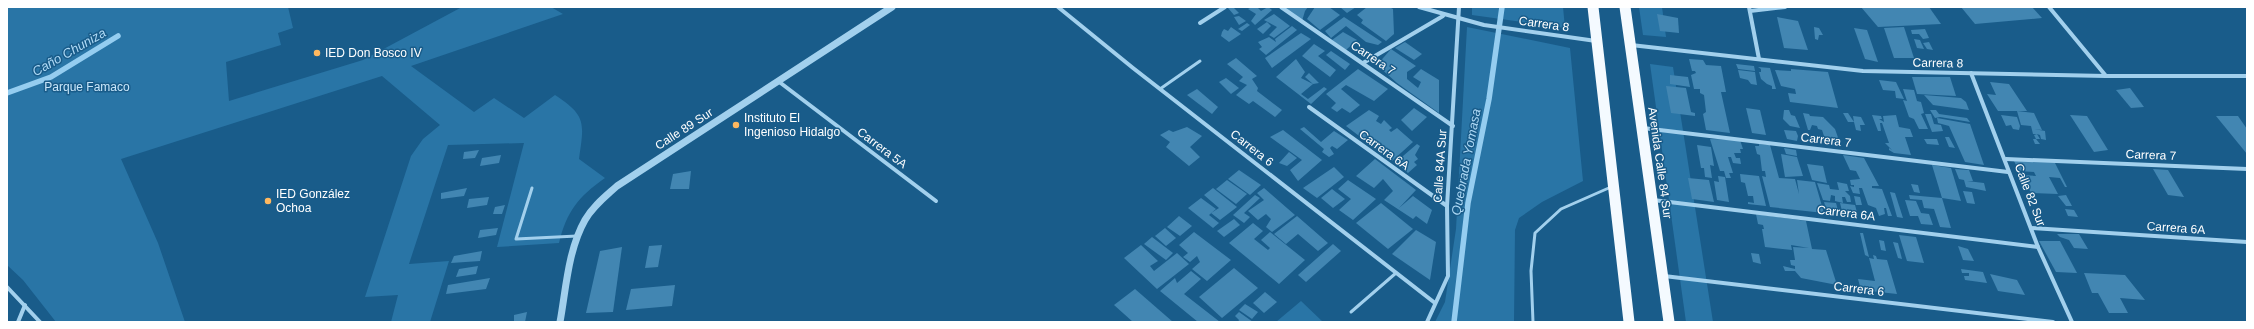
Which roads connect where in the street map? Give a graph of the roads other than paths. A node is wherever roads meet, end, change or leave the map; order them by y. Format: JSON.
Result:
{"nodes":[{"id":1,"x":892,"y":7,"type":"edge"},
{"id":2,"x":1058,"y":7,"type":"edge"},
{"id":3,"x":1225,"y":7,"type":"edge"},
{"id":4,"x":1281,"y":7,"type":"edge"},
{"id":5,"x":1419,"y":7,"type":"edge"},
{"id":6,"x":1459,"y":7,"type":"edge"},
{"id":7,"x":1593,"y":7,"type":"edge"},
{"id":8,"x":1625,"y":7,"type":"edge"},
{"id":9,"x":1786,"y":7,"type":"edge"},
{"id":10,"x":2049,"y":7,"type":"edge"},
{"id":11,"x":1750,"y":9,"type":"edge"},
{"id":12,"x":1443,"y":16,"type":"junction"},
{"id":13,"x":1458,"y":20,"type":"junction"},
{"id":14,"x":1200,"y":23,"type":"dead end"},
{"id":15,"x":1597,"y":42,"type":"junction"},
{"id":16,"x":1630,"y":45,"type":"junction"},
{"id":17,"x":1759,"y":59,"type":"junction"},
{"id":18,"x":1200,"y":61,"type":"dead end"},
{"id":19,"x":1363,"y":63,"type":"junction"},
{"id":20,"x":1972,"y":73,"type":"junction"},
{"id":21,"x":2106,"y":76,"type":"junction"},
{"id":22,"x":2247,"y":76,"type":"edge"},
{"id":23,"x":778,"y":81,"type":"junction"},
{"id":24,"x":1160,"y":89,"type":"junction"},
{"id":25,"x":1309,"y":107,"type":"dead end"},
{"id":26,"x":1453,"y":126,"type":"junction"},
{"id":27,"x":1642,"y":127,"type":"junction"},
{"id":28,"x":2006,"y":159,"type":"junction"},
{"id":29,"x":2247,"y":168,"type":"edge"},
{"id":30,"x":2008,"y":172,"type":"junction"},
{"id":31,"x":1613,"y":186,"type":"junction"},
{"id":32,"x":532,"y":188,"type":"dead end"},
{"id":33,"x":1652,"y":200,"type":"junction"},
{"id":34,"x":936,"y":201,"type":"dead end"},
{"id":35,"x":1447,"y":206,"type":"junction"},
{"id":36,"x":2031,"y":228,"type":"junction"},
{"id":37,"x":577,"y":236,"type":"junction"},
{"id":38,"x":2247,"y":242,"type":"edge"},
{"id":39,"x":2038,"y":247,"type":"junction"},
{"id":40,"x":1396,"y":273,"type":"junction"},
{"id":41,"x":1662,"y":276,"type":"junction"},
{"id":42,"x":7,"y":287,"type":"edge"},
{"id":43,"x":1435,"y":303,"type":"junction"},
{"id":44,"x":25,"y":305,"type":"junction"},
{"id":45,"x":1351,"y":312,"type":"dead end"},
{"id":46,"x":18,"y":322,"type":"edge"},
{"id":47,"x":40,"y":322,"type":"edge"},
{"id":48,"x":560,"y":322,"type":"edge"},
{"id":49,"x":1427,"y":322,"type":"edge"},
{"id":50,"x":1533,"y":322,"type":"edge"},
{"id":51,"x":1629,"y":322,"type":"edge"},
{"id":52,"x":1669,"y":322,"type":"edge"},
{"id":53,"x":2053,"y":322,"type":"edge"},
{"id":54,"x":2072,"y":322,"type":"edge"}],
"edges":[{"from":1,"to":23,"type":"street","name":"Calle 89 Sur"},
{"from":2,"to":24,"type":"street","name":"Carrera 6"},
{"from":3,"to":14,"type":"street"},
{"from":4,"to":19,"type":"street","name":"Carrera 7"},
{"from":5,"to":12,"type":"street","name":"Carrera 8"},
{"from":6,"to":13,"type":"street","name":"Calle 84A Sur"},
{"from":7,"to":15,"type":"highway"},
{"from":8,"to":16,"type":"highway","name":"Avenida Calle 84 Sur"},
{"from":9,"to":11,"type":"street"},
{"from":10,"to":21,"type":"street"},
{"from":11,"to":17,"type":"street"},
{"from":12,"to":13,"type":"street","name":"Carrera 8"},
{"from":12,"to":19,"type":"street"},
{"from":13,"to":15,"type":"street","name":"Carrera 8"},
{"from":13,"to":26,"type":"street","name":"Calle 84A Sur"},
{"from":15,"to":31,"type":"highway"},
{"from":16,"to":17,"type":"street","name":"Carrera 8"},
{"from":16,"to":27,"type":"highway","name":"Avenida Calle 84 Sur"},
{"from":17,"to":20,"type":"street","name":"Carrera 8"},
{"from":18,"to":24,"type":"lane"},
{"from":19,"to":26,"type":"street","name":"Carrera 7"},
{"from":20,"to":21,"type":"street","name":"Carrera 8"},
{"from":20,"to":28,"type":"street","name":"Calle 82 Sur"},
{"from":21,"to":22,"type":"street","name":"Carrera 8"},
{"from":23,"to":34,"type":"street","name":"Carrera 5A"},
{"from":23,"to":37,"type":"street","name":"Calle 89 Sur"},
{"from":24,"to":40,"type":"street","name":"Carrera 6"},
{"from":25,"to":35,"type":"street","name":"Carrera 6A"},
{"from":26,"to":35,"type":"street","name":"Calle 84A Sur"},
{"from":27,"to":30,"type":"street","name":"Carrera 7"},
{"from":27,"to":33,"type":"highway","name":"Avenida Calle 84 Sur"},
{"from":28,"to":29,"type":"street","name":"Carrera 7"},
{"from":28,"to":30,"type":"street","name":"Calle 82 Sur"},
{"from":30,"to":36,"type":"street","name":"Calle 82 Sur"},
{"from":31,"to":50,"type":"lane"},
{"from":31,"to":51,"type":"highway"},
{"from":32,"to":37,"type":"lane"},
{"from":33,"to":39,"type":"street","name":"Carrera 6A"},
{"from":33,"to":41,"type":"highway","name":"Avenida Calle 84 Sur"},
{"from":35,"to":43,"type":"street","name":"Calle 84A Sur"},
{"from":36,"to":38,"type":"street","name":"Carrera 6A"},
{"from":36,"to":39,"type":"street","name":"Calle 82 Sur"},
{"from":37,"to":48,"type":"street","name":"Calle 89 Sur"},
{"from":39,"to":54,"type":"street","name":"Calle 82 Sur"},
{"from":40,"to":43,"type":"street","name":"Carrera 6"},
{"from":40,"to":45,"type":"lane"},
{"from":41,"to":52,"type":"highway","name":"Avenida Calle 84 Sur"},
{"from":41,"to":53,"type":"street","name":"Carrera 6"},
{"from":42,"to":44,"type":"street"},
{"from":43,"to":49,"type":"street","name":"Calle 84A Sur"},
{"from":44,"to":46,"type":"street"},
{"from":44,"to":47,"type":"street"}]}
